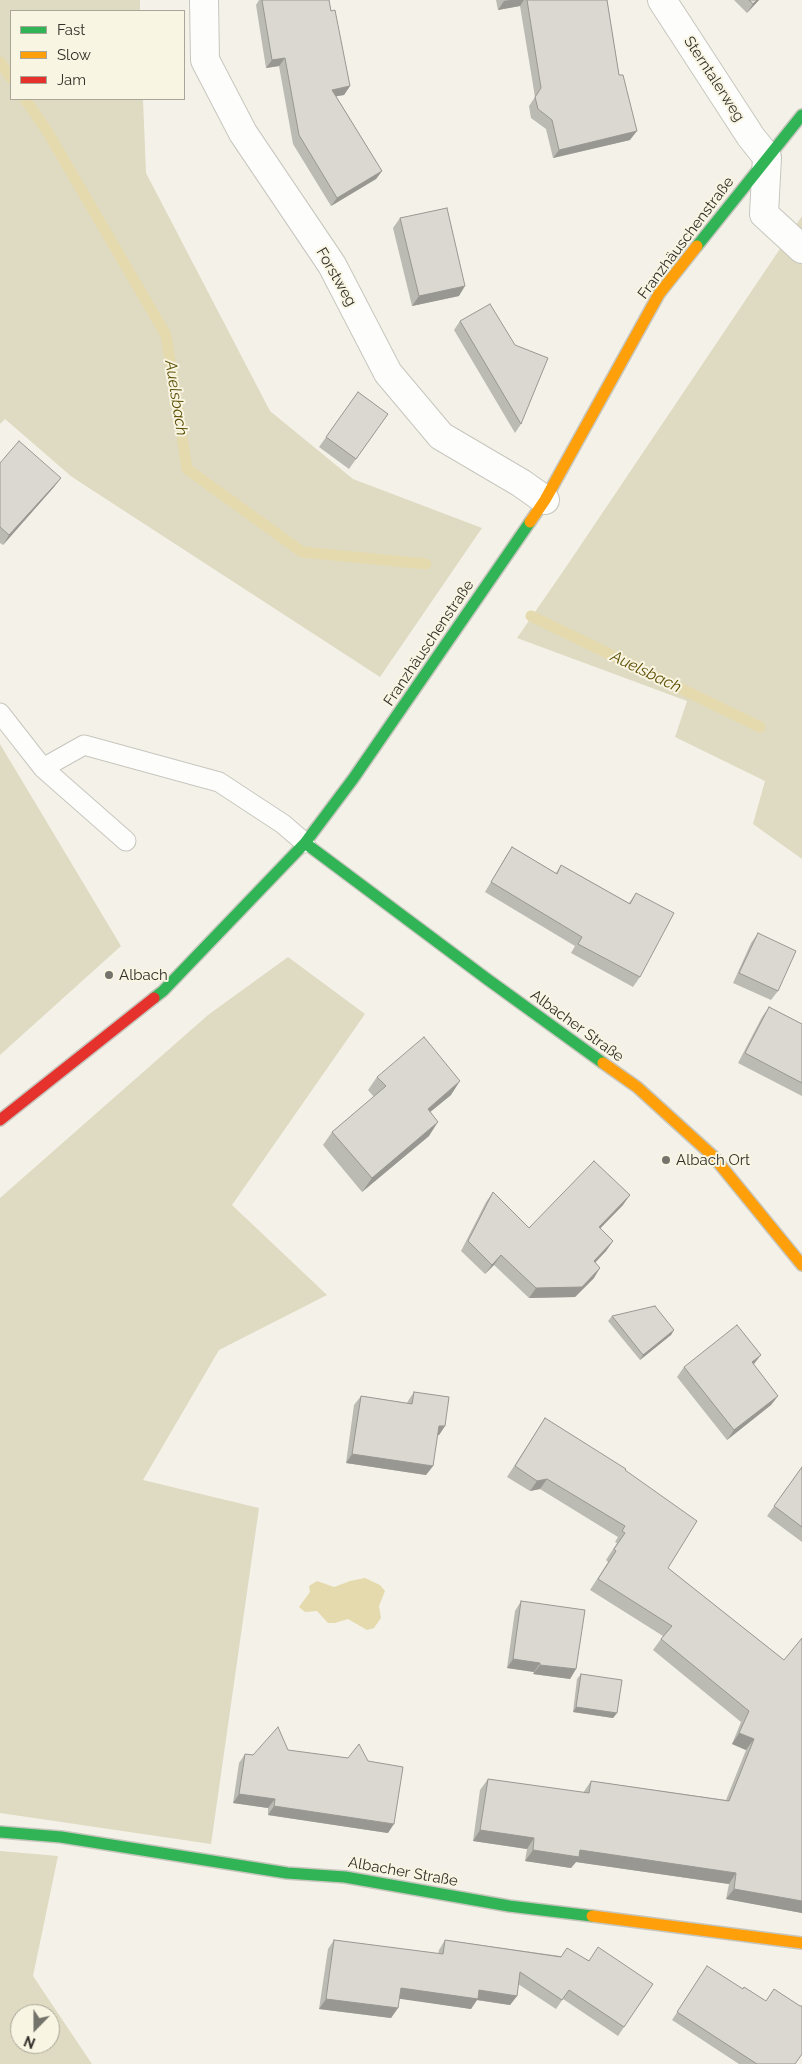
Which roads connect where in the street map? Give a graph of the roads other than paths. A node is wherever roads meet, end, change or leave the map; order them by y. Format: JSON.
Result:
{"nodes":[{"id":1,"x":204,"y":0,"type":"edge"},
{"id":2,"x":662,"y":0,"type":"edge"},
{"id":3,"x":802,"y":115,"type":"edge"},
{"id":4,"x":767,"y":157,"type":"junction"},
{"id":5,"x":802,"y":249,"type":"edge"},
{"id":6,"x":545,"y":500,"type":"junction"},
{"id":7,"x":0,"y":713,"type":"edge"},
{"id":8,"x":43,"y":768,"type":"junction"},
{"id":9,"x":126,"y":841,"type":"dead end"},
{"id":10,"x":305,"y":843,"type":"junction"},
{"id":11,"x":0,"y":1120,"type":"edge"},
{"id":12,"x":802,"y":1265,"type":"edge"},
{"id":13,"x":0,"y":1832,"type":"edge"},
{"id":14,"x":802,"y":1943,"type":"edge"}],
"edges":[{"from":1,"to":6,"type":"street","name":"Forstweg"},
{"from":2,"to":4,"type":"street","name":"Sterntalerweg"},
{"from":3,"to":4,"type":"street","name":"Franzhäuschenstraße"},
{"from":4,"to":5,"type":"street"},
{"from":4,"to":6,"type":"street","name":"Franzhäuschenstraße"},
{"from":6,"to":10,"type":"street","name":"Franzhäuschenstraße"},
{"from":7,"to":8,"type":"lane"},
{"from":8,"to":9,"type":"lane"},
{"from":8,"to":10,"type":"lane"},
{"from":10,"to":11,"type":"street","name":"Franzhäuschenstraße"},
{"from":10,"to":12,"type":"street","name":"Albacher Straße"},
{"from":13,"to":14,"type":"street","name":"Albacher Straße"}]}
